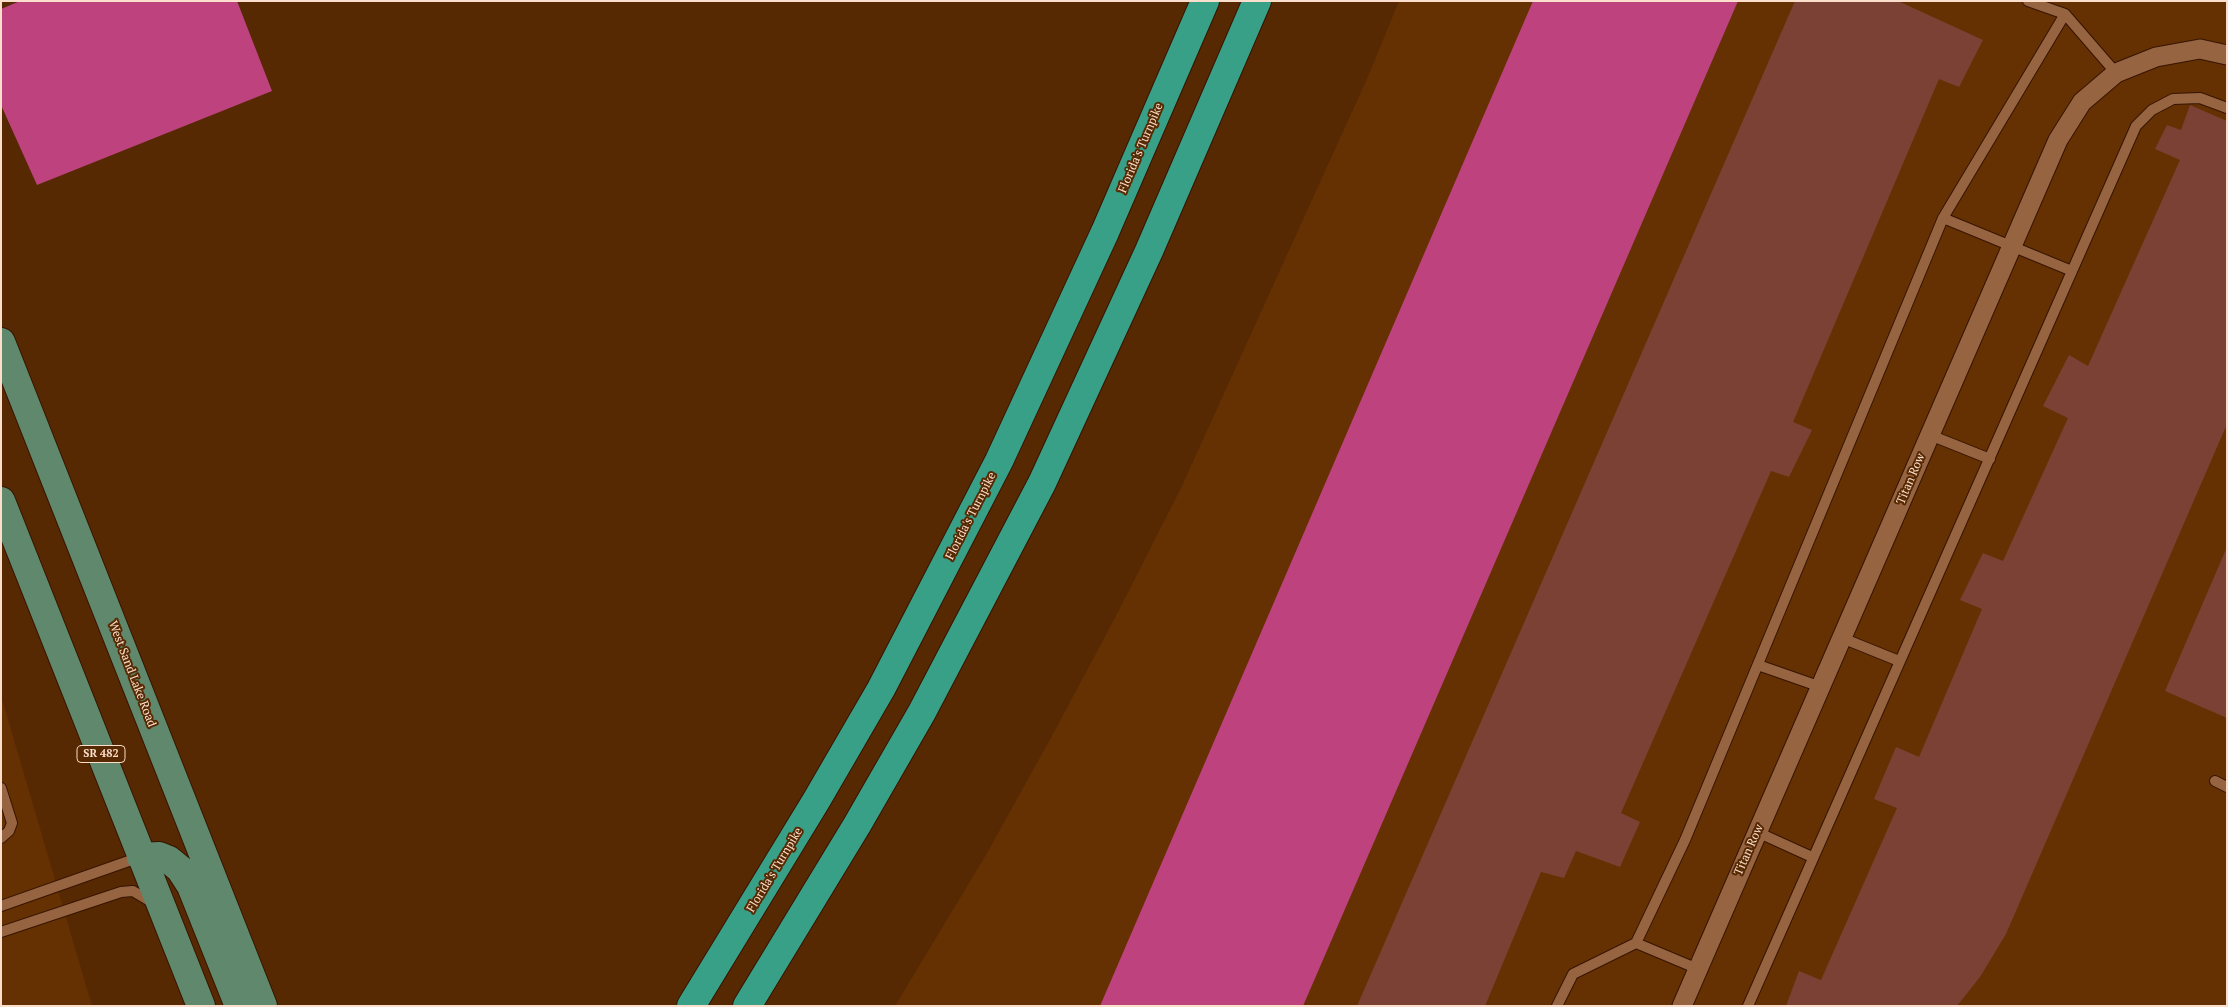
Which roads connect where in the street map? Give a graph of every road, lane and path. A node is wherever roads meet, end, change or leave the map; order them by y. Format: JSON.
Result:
{"nodes":[{"id":1,"x":1205,"y":1,"type":"edge"},
{"id":2,"x":1257,"y":1,"type":"edge"},
{"id":3,"x":2028,"y":1,"type":"edge"},
{"id":4,"x":2065,"y":14,"type":"junction"},
{"id":5,"x":2227,"y":55,"type":"edge"},
{"id":6,"x":2116,"y":73,"type":"junction"},
{"id":7,"x":2227,"y":108,"type":"edge"},
{"id":8,"x":1943,"y":218,"type":"junction"},
{"id":9,"x":2012,"y":246,"type":"junction"},
{"id":10,"x":2072,"y":271,"type":"junction"},
{"id":11,"x":1,"y":342,"type":"edge"},
{"id":12,"x":1930,"y":435,"type":"junction"},
{"id":13,"x":1990,"y":459,"type":"junction"},
{"id":14,"x":1,"y":502,"type":"edge"},
{"id":15,"x":1842,"y":638,"type":"junction"},
{"id":16,"x":1899,"y":662,"type":"junction"},
{"id":17,"x":1758,"y":665,"type":"junction"},
{"id":18,"x":1820,"y":687,"type":"junction"},
{"id":19,"x":2215,"y":781,"type":"dead end"},
{"id":20,"x":2227,"y":787,"type":"edge"},
{"id":21,"x":2,"y":792,"type":"edge"},
{"id":22,"x":4,"y":810,"type":"edge"},
{"id":23,"x":1757,"y":832,"type":"junction"},
{"id":24,"x":1,"y":838,"type":"edge"},
{"id":25,"x":141,"y":857,"type":"junction"},
{"id":26,"x":1812,"y":857,"type":"junction"},
{"id":27,"x":1,"y":906,"type":"edge"},
{"id":28,"x":163,"y":912,"type":"junction"},
{"id":29,"x":1,"y":932,"type":"edge"},
{"id":30,"x":1636,"y":942,"type":"junction"},
{"id":31,"x":1698,"y":969,"type":"junction"},
{"id":32,"x":201,"y":1006,"type":"edge"},
{"id":33,"x":239,"y":1006,"type":"edge"},
{"id":34,"x":263,"y":1006,"type":"edge"},
{"id":35,"x":691,"y":1006,"type":"edge"},
{"id":36,"x":747,"y":1006,"type":"edge"},
{"id":37,"x":1557,"y":1006,"type":"edge"},
{"id":38,"x":1682,"y":1006,"type":"edge"},
{"id":39,"x":1748,"y":1006,"type":"edge"}],
"edges":[{"from":1,"to":35,"type":"highway","name":"Florida's Turnpike"},
{"from":2,"to":36,"type":"highway"},
{"from":3,"to":4,"type":"lane"},
{"from":4,"to":6,"type":"lane"},
{"from":4,"to":8,"type":"lane"},
{"from":5,"to":6,"type":"street","name":"Titan Row"},
{"from":6,"to":9,"type":"street","name":"Titan Row"},
{"from":7,"to":10,"type":"lane"},
{"from":8,"to":9,"type":"lane"},
{"from":8,"to":17,"type":"lane"},
{"from":9,"to":10,"type":"lane"},
{"from":9,"to":12,"type":"street","name":"Titan Row"},
{"from":10,"to":13,"type":"lane"},
{"from":11,"to":34,"type":"main road","name":"West Sand Lake Road"},
{"from":12,"to":13,"type":"lane"},
{"from":12,"to":15,"type":"street","name":"Titan Row"},
{"from":13,"to":16,"type":"lane"},
{"from":14,"to":25,"type":"main road","number":"SR 482"},
{"from":15,"to":16,"type":"lane"},
{"from":15,"to":18,"type":"street","name":"Titan Row"},
{"from":16,"to":26,"type":"lane"},
{"from":17,"to":18,"type":"lane"},
{"from":17,"to":30,"type":"lane"},
{"from":18,"to":23,"type":"street","name":"Titan Row"},
{"from":19,"to":20,"type":"lane"},
{"from":21,"to":22,"type":"lane"},
{"from":22,"to":24,"type":"lane"},
{"from":23,"to":26,"type":"lane"},
{"from":23,"to":31,"type":"street","name":"Titan Row"},
{"from":25,"to":27,"type":"lane"},
{"from":25,"to":28,"type":"main road","number":"SR 482"},
{"from":25,"to":33,"type":"main road"},
{"from":26,"to":39,"type":"lane"},
{"from":28,"to":29,"type":"lane"},
{"from":28,"to":32,"type":"main road","number":"SR 482"},
{"from":30,"to":31,"type":"lane"},
{"from":30,"to":37,"type":"lane"},
{"from":31,"to":38,"type":"street","name":"Titan Row"}]}
